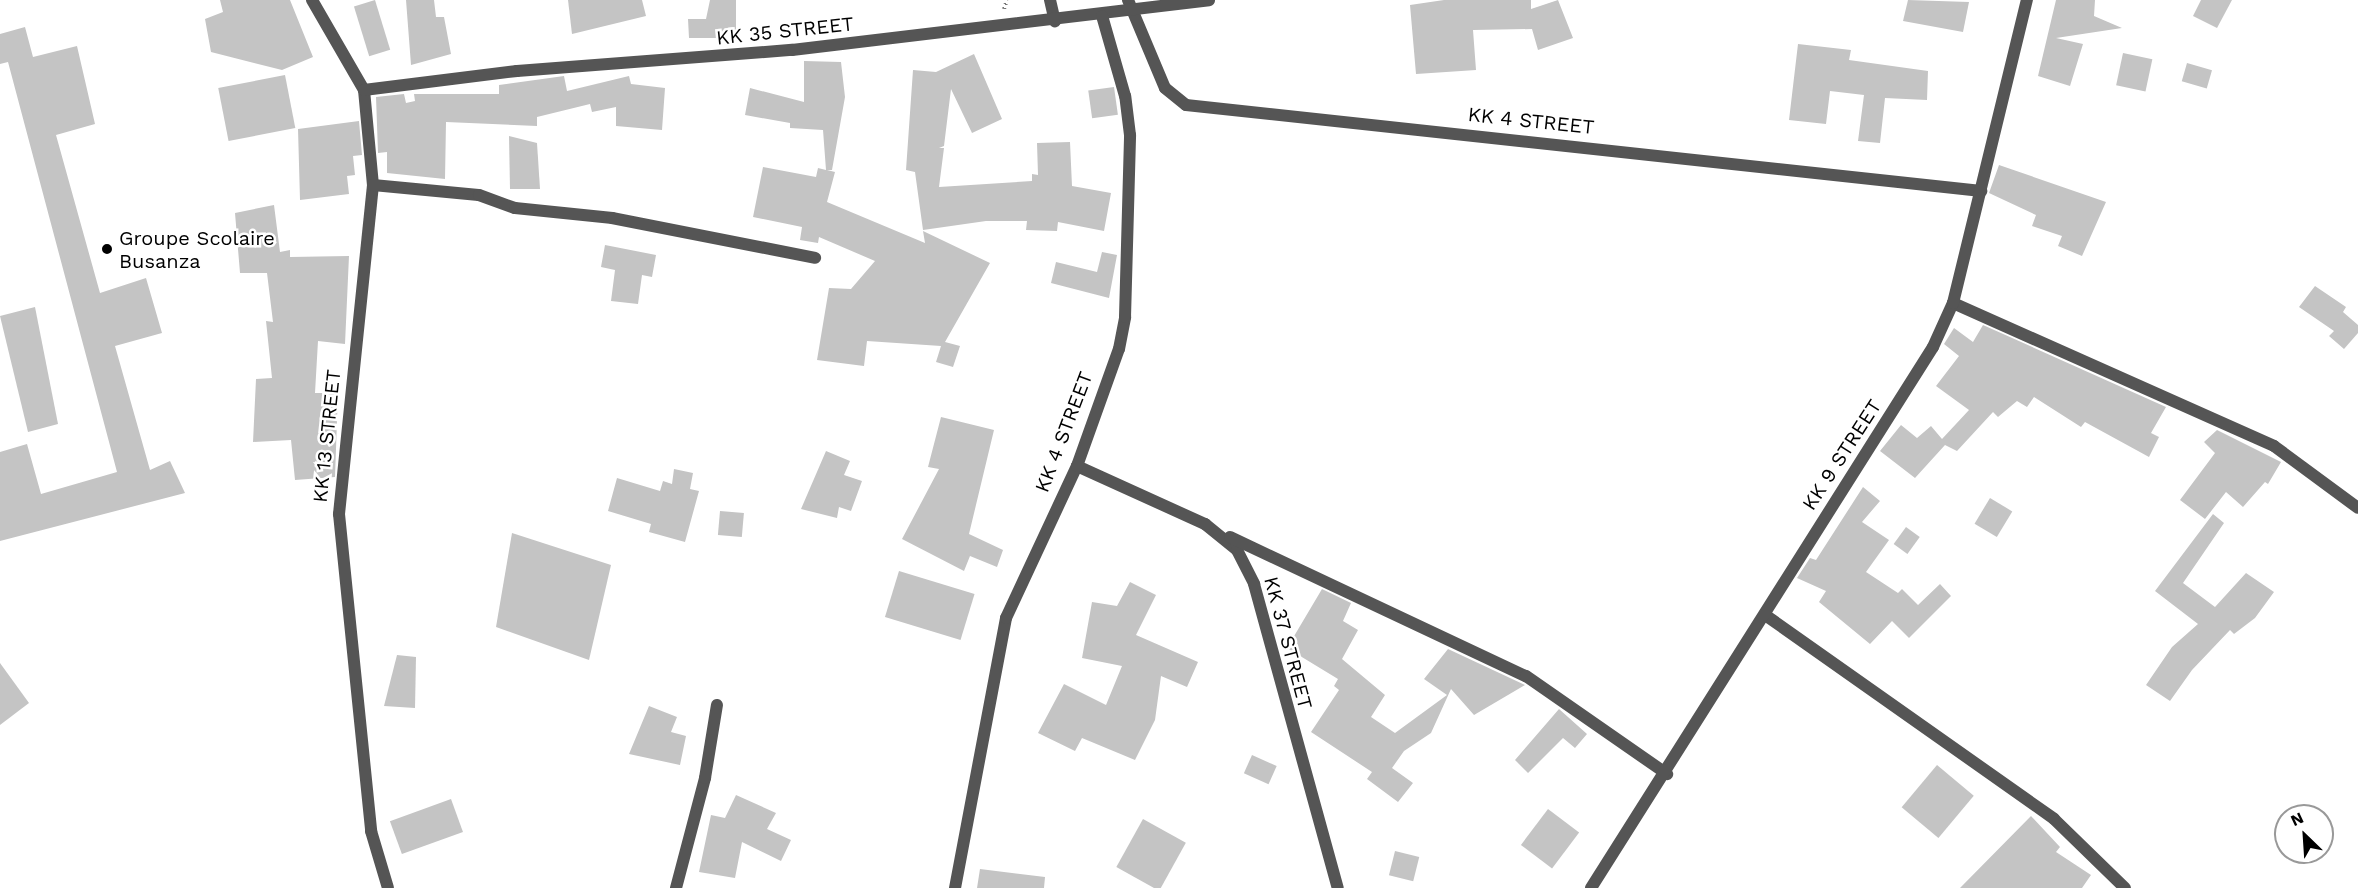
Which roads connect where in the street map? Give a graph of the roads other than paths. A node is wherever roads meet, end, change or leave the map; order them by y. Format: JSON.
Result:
{"nodes":[{"id":1,"x":312,"y":0,"type":"edge"},
{"id":2,"x":1050,"y":0,"type":"edge"},
{"id":3,"x":1209,"y":0,"type":"edge"},
{"id":4,"x":2028,"y":0,"type":"edge"},
{"id":5,"x":1129,"y":6,"type":"edge"},
{"id":6,"x":1102,"y":16,"type":"junction"},
{"id":7,"x":1055,"y":21,"type":"junction"},
{"id":8,"x":364,"y":90,"type":"junction"},
{"id":9,"x":373,"y":185,"type":"junction"},
{"id":10,"x":1982,"y":191,"type":"junction"},
{"id":11,"x":815,"y":258,"type":"dead end"},
{"id":12,"x":1953,"y":303,"type":"junction"},
{"id":13,"x":1077,"y":466,"type":"junction"},
{"id":14,"x":2358,"y":508,"type":"edge"},
{"id":15,"x":1223,"y":534,"type":"junction"},
{"id":16,"x":1768,"y":616,"type":"junction"},
{"id":17,"x":717,"y":705,"type":"dead end"},
{"id":18,"x":1667,"y":774,"type":"junction"},
{"id":19,"x":388,"y":888,"type":"edge"},
{"id":20,"x":676,"y":888,"type":"edge"},
{"id":21,"x":955,"y":888,"type":"edge"},
{"id":22,"x":1338,"y":888,"type":"edge"},
{"id":23,"x":1591,"y":888,"type":"edge"},
{"id":24,"x":2125,"y":888,"type":"edge"}],
"edges":[{"from":1,"to":8,"type":"street","name":"KK 13 STREET"},
{"from":2,"to":7,"type":"street"},
{"from":3,"to":5,"type":"street","name":"KK 35 STREET"},
{"from":4,"to":10,"type":"street","name":"KK 9 STREET"},
{"from":5,"to":6,"type":"street","name":"KK 35 STREET"},
{"from":5,"to":10,"type":"street","name":"KK 4 STREET"},
{"from":6,"to":7,"type":"street","name":"KK 35 STREET"},
{"from":6,"to":13,"type":"street","name":"KK 4 STREET"},
{"from":7,"to":8,"type":"street","name":"KK 35 STREET"},
{"from":8,"to":9,"type":"street","name":"KK 13 STREET"},
{"from":9,"to":11,"type":"street"},
{"from":9,"to":19,"type":"street","name":"KK 13 STREET"},
{"from":10,"to":12,"type":"street","name":"KK 9 STREET"},
{"from":12,"to":14,"type":"street"},
{"from":12,"to":16,"type":"street","name":"KK 9 STREET"},
{"from":13,"to":15,"type":"street"},
{"from":13,"to":21,"type":"street","name":"KK 4 STREET"},
{"from":15,"to":18,"type":"street"},
{"from":15,"to":22,"type":"street","name":"KK 37 STREET"},
{"from":16,"to":18,"type":"street","name":"KK 9 STREET"},
{"from":16,"to":24,"type":"street"},
{"from":17,"to":20,"type":"street"},
{"from":18,"to":23,"type":"street","name":"KK 9 STREET"}]}
